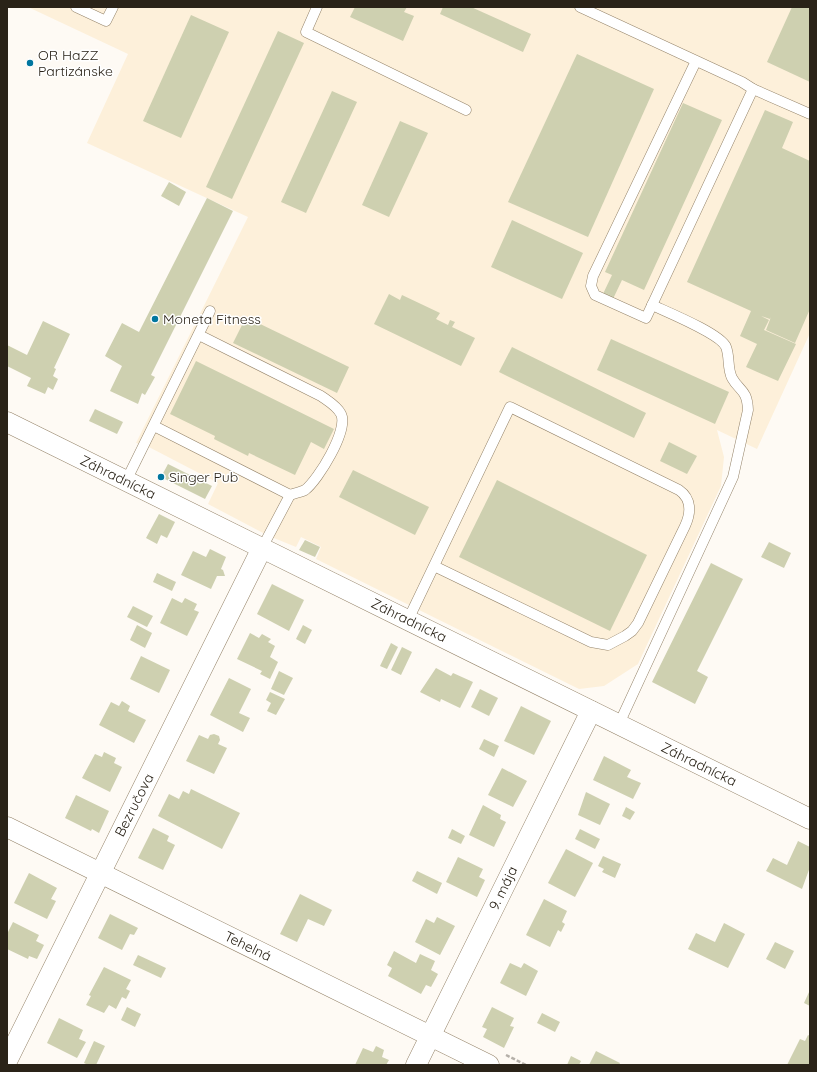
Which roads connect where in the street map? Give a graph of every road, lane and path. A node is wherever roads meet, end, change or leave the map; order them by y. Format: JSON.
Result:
{"nodes":[{"id":1,"x":76,"y":7,"type":"edge"},
{"id":2,"x":113,"y":7,"type":"edge"},
{"id":3,"x":317,"y":7,"type":"edge"},
{"id":4,"x":580,"y":7,"type":"edge"},
{"id":5,"x":696,"y":61,"type":"junction"},
{"id":6,"x":753,"y":88,"type":"junction"},
{"id":7,"x":466,"y":110,"type":"dead end"},
{"id":8,"x":810,"y":114,"type":"edge"},
{"id":9,"x":652,"y":305,"type":"junction"},
{"id":10,"x":210,"y":311,"type":"dead end"},
{"id":11,"x":199,"y":335,"type":"junction"},
{"id":12,"x":7,"y":422,"type":"edge"},
{"id":13,"x":154,"y":426,"type":"junction"},
{"id":14,"x":126,"y":481,"type":"junction"},
{"id":15,"x":290,"y":495,"type":"junction"},
{"id":16,"x":262,"y":548,"type":"junction"},
{"id":17,"x":434,"y":566,"type":"junction"},
{"id":18,"x":408,"y":620,"type":"junction"},
{"id":19,"x":591,"y":711,"type":"junction"},
{"id":20,"x":619,"y":724,"type":"junction"},
{"id":21,"x":810,"y":819,"type":"edge"},
{"id":22,"x":7,"y":827,"type":"edge"},
{"id":23,"x":100,"y":873,"type":"junction"},
{"id":24,"x":430,"y":1036,"type":"junction"},
{"id":25,"x":7,"y":1061,"type":"edge"},
{"id":26,"x":416,"y":1065,"type":"edge"},
{"id":27,"x":489,"y":1065,"type":"edge"}],
"edges":[{"from":1,"to":2,"type":"lane"},
{"from":3,"to":7,"type":"lane"},
{"from":4,"to":5,"type":"lane"},
{"from":5,"to":6,"type":"lane"},
{"from":5,"to":9,"type":"lane"},
{"from":6,"to":8,"type":"lane"},
{"from":6,"to":9,"type":"lane"},
{"from":9,"to":20,"type":"lane"},
{"from":10,"to":11,"type":"lane"},
{"from":11,"to":13,"type":"lane"},
{"from":11,"to":15,"type":"lane"},
{"from":12,"to":14,"type":"street","name":"Záhradnícka"},
{"from":13,"to":14,"type":"lane"},
{"from":13,"to":15,"type":"lane"},
{"from":14,"to":16,"type":"street","name":"Záhradnícka"},
{"from":15,"to":16,"type":"lane"},
{"from":16,"to":18,"type":"street","name":"Záhradnícka"},
{"from":16,"to":23,"type":"street","name":"Bezručova"},
{"from":17,"to":17,"type":"lane"},
{"from":17,"to":18,"type":"lane"},
{"from":18,"to":19,"type":"street","name":"Záhradnícka"},
{"from":19,"to":20,"type":"street","name":"Záhradnícka"},
{"from":19,"to":24,"type":"street","name":"9. mája"},
{"from":20,"to":21,"type":"street","name":"Záhradnícka"},
{"from":22,"to":23,"type":"street","name":"Tehelná"},
{"from":23,"to":24,"type":"street","name":"Tehelná"},
{"from":23,"to":25,"type":"street","name":"Bezručova"},
{"from":24,"to":26,"type":"street","name":"9. mája"},
{"from":24,"to":27,"type":"street","name":"Tehelná"}]}
